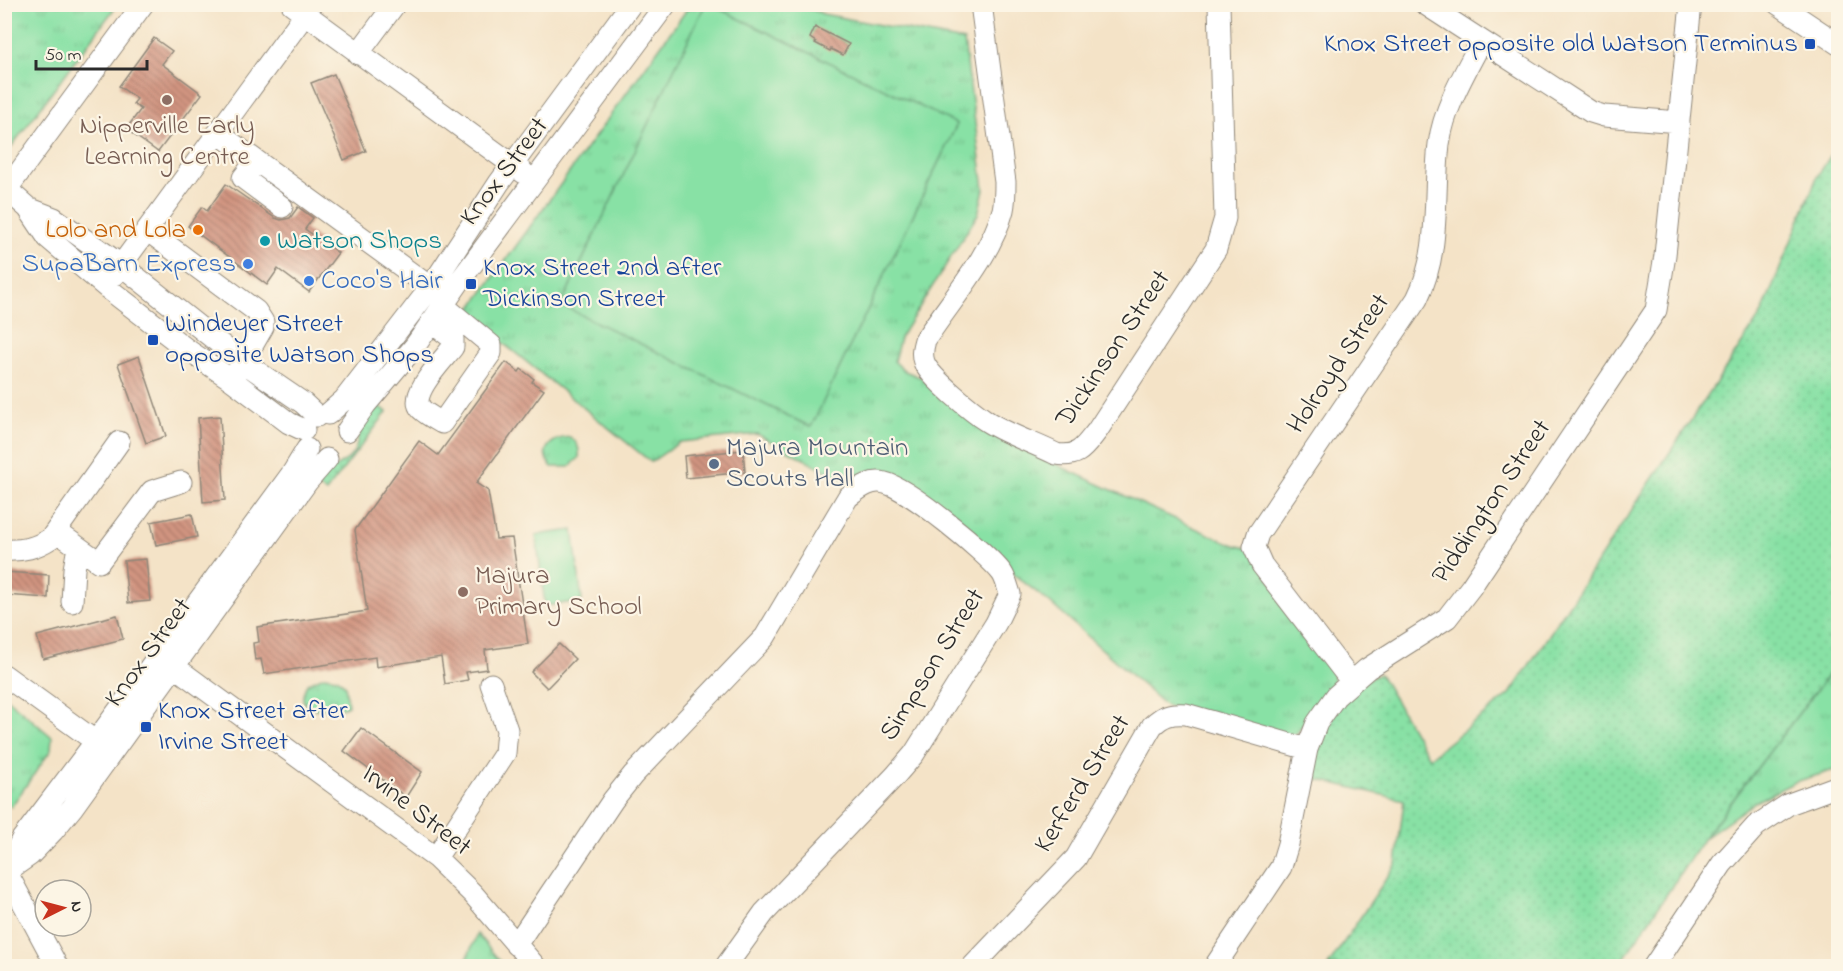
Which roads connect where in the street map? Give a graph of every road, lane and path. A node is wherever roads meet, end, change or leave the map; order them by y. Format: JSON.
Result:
{"nodes":[{"id":1,"x":142,"y":4,"type":"edge"},
{"id":2,"x":394,"y":4,"type":"edge"},
{"id":3,"x":632,"y":4,"type":"edge"},
{"id":4,"x":666,"y":4,"type":"edge"},
{"id":5,"x":981,"y":4,"type":"edge"},
{"id":6,"x":1219,"y":4,"type":"edge"},
{"id":7,"x":1425,"y":4,"type":"edge"},
{"id":8,"x":1691,"y":4,"type":"edge"},
{"id":9,"x":1778,"y":4,"type":"edge"},
{"id":10,"x":299,"y":9,"type":"edge"},
{"id":11,"x":1481,"y":42,"type":"junction"},
{"id":12,"x":1839,"y":44,"type":"edge"},
{"id":13,"x":358,"y":54,"type":"junction"},
{"id":14,"x":1679,"y":122,"type":"junction"},
{"id":15,"x":218,"y":133,"type":"junction"},
{"id":16,"x":256,"y":161,"type":"junction"},
{"id":17,"x":513,"y":166,"type":"junction"},
{"id":18,"x":535,"y":180,"type":"junction"},
{"id":19,"x":6,"y":188,"type":"edge"},
{"id":20,"x":282,"y":207,"type":"dead end"},
{"id":21,"x":28,"y":208,"type":"junction"},
{"id":22,"x":147,"y":230,"type":"junction"},
{"id":23,"x":121,"y":265,"type":"junction"},
{"id":24,"x":106,"y":287,"type":"junction"},
{"id":25,"x":438,"y":304,"type":"junction"},
{"id":26,"x":243,"y":362,"type":"junction"},
{"id":27,"x":232,"y":380,"type":"junction"},
{"id":28,"x":314,"y":427,"type":"junction"},
{"id":29,"x":347,"y":431,"type":"junction"},
{"id":30,"x":119,"y":442,"type":"dead end"},
{"id":31,"x":327,"y":459,"type":"junction"},
{"id":32,"x":181,"y":482,"type":"dead end"},
{"id":33,"x":56,"y":531,"type":"junction"},
{"id":34,"x":78,"y":547,"type":"junction"},
{"id":35,"x":4,"y":550,"type":"edge"},
{"id":36,"x":72,"y":602,"type":"dead end"},
{"id":37,"x":166,"y":661,"type":"junction"},
{"id":38,"x":4,"y":675,"type":"edge"},
{"id":39,"x":1352,"y":682,"type":"junction"},
{"id":40,"x":491,"y":684,"type":"dead end"},
{"id":41,"x":104,"y":747,"type":"junction"},
{"id":42,"x":1307,"y":749,"type":"junction"},
{"id":43,"x":1839,"y":786,"type":"edge"},
{"id":44,"x":436,"y":858,"type":"junction"},
{"id":45,"x":5,"y":872,"type":"edge"},
{"id":46,"x":516,"y":945,"type":"junction"},
{"id":47,"x":57,"y":966,"type":"edge"},
{"id":48,"x":535,"y":966,"type":"edge"},
{"id":49,"x":726,"y":966,"type":"edge"},
{"id":50,"x":974,"y":966,"type":"edge"},
{"id":51,"x":1215,"y":966,"type":"edge"},
{"id":52,"x":1654,"y":966,"type":"edge"}],
"edges":[{"from":1,"to":19,"type":"street"},
{"from":2,"to":13,"type":"street"},
{"from":3,"to":17,"type":"street","name":"Knox Street"},
{"from":4,"to":18,"type":"street","name":"Knox Street"},
{"from":5,"to":6,"type":"street","name":"Dickinson Street"},
{"from":7,"to":11,"type":"street"},
{"from":8,"to":14,"type":"street","name":"Piddington Street"},
{"from":9,"to":12,"type":"street"},
{"from":10,"to":13,"type":"street"},
{"from":10,"to":15,"type":"street"},
{"from":11,"to":14,"type":"street"},
{"from":11,"to":39,"type":"street","name":"Holroyd Street"},
{"from":13,"to":17,"type":"street"},
{"from":14,"to":39,"type":"street","name":"Piddington Street"},
{"from":15,"to":16,"type":"street"},
{"from":15,"to":22,"type":"street"},
{"from":16,"to":20,"type":"street"},
{"from":16,"to":25,"type":"street"},
{"from":17,"to":18,"type":"street"},
{"from":17,"to":25,"type":"street","name":"Knox Street"},
{"from":18,"to":25,"type":"street","name":"Knox Street"},
{"from":19,"to":21,"type":"street"},
{"from":21,"to":23,"type":"street"},
{"from":21,"to":24,"type":"street"},
{"from":22,"to":23,"type":"street"},
{"from":22,"to":26,"type":"street"},
{"from":23,"to":24,"type":"street"},
{"from":23,"to":26,"type":"street"},
{"from":24,"to":27,"type":"street"},
{"from":25,"to":25,"type":"street"},
{"from":25,"to":28,"type":"street","name":"Knox Street"},
{"from":25,"to":29,"type":"street","name":"Knox Street"},
{"from":26,"to":27,"type":"street"},
{"from":26,"to":28,"type":"street"},
{"from":27,"to":28,"type":"street"},
{"from":28,"to":29,"type":"street"},
{"from":28,"to":31,"type":"street"},
{"from":28,"to":37,"type":"street","name":"Knox Street"},
{"from":29,"to":31,"type":"street"},
{"from":30,"to":33,"type":"street"},
{"from":31,"to":37,"type":"street","name":"Knox Street"},
{"from":32,"to":34,"type":"street"},
{"from":33,"to":34,"type":"street"},
{"from":33,"to":35,"type":"street"},
{"from":34,"to":36,"type":"street"},
{"from":37,"to":41,"type":"street","name":"Knox Street"},
{"from":37,"to":44,"type":"street","name":"Irvine Street"},
{"from":38,"to":41,"type":"street"},
{"from":39,"to":42,"type":"street","name":"Piddington Street"},
{"from":40,"to":44,"type":"street"},
{"from":41,"to":45,"type":"street","name":"Knox Street"},
{"from":42,"to":50,"type":"street","name":"Kerferd Street"},
{"from":42,"to":51,"type":"street","name":"Piddington Street"},
{"from":43,"to":52,"type":"street"},
{"from":44,"to":46,"type":"street","name":"Irvine Street"},
{"from":45,"to":47,"type":"street"},
{"from":46,"to":48,"type":"street","name":"Irvine Street"},
{"from":46,"to":49,"type":"street","name":"Simpson Street"}]}
